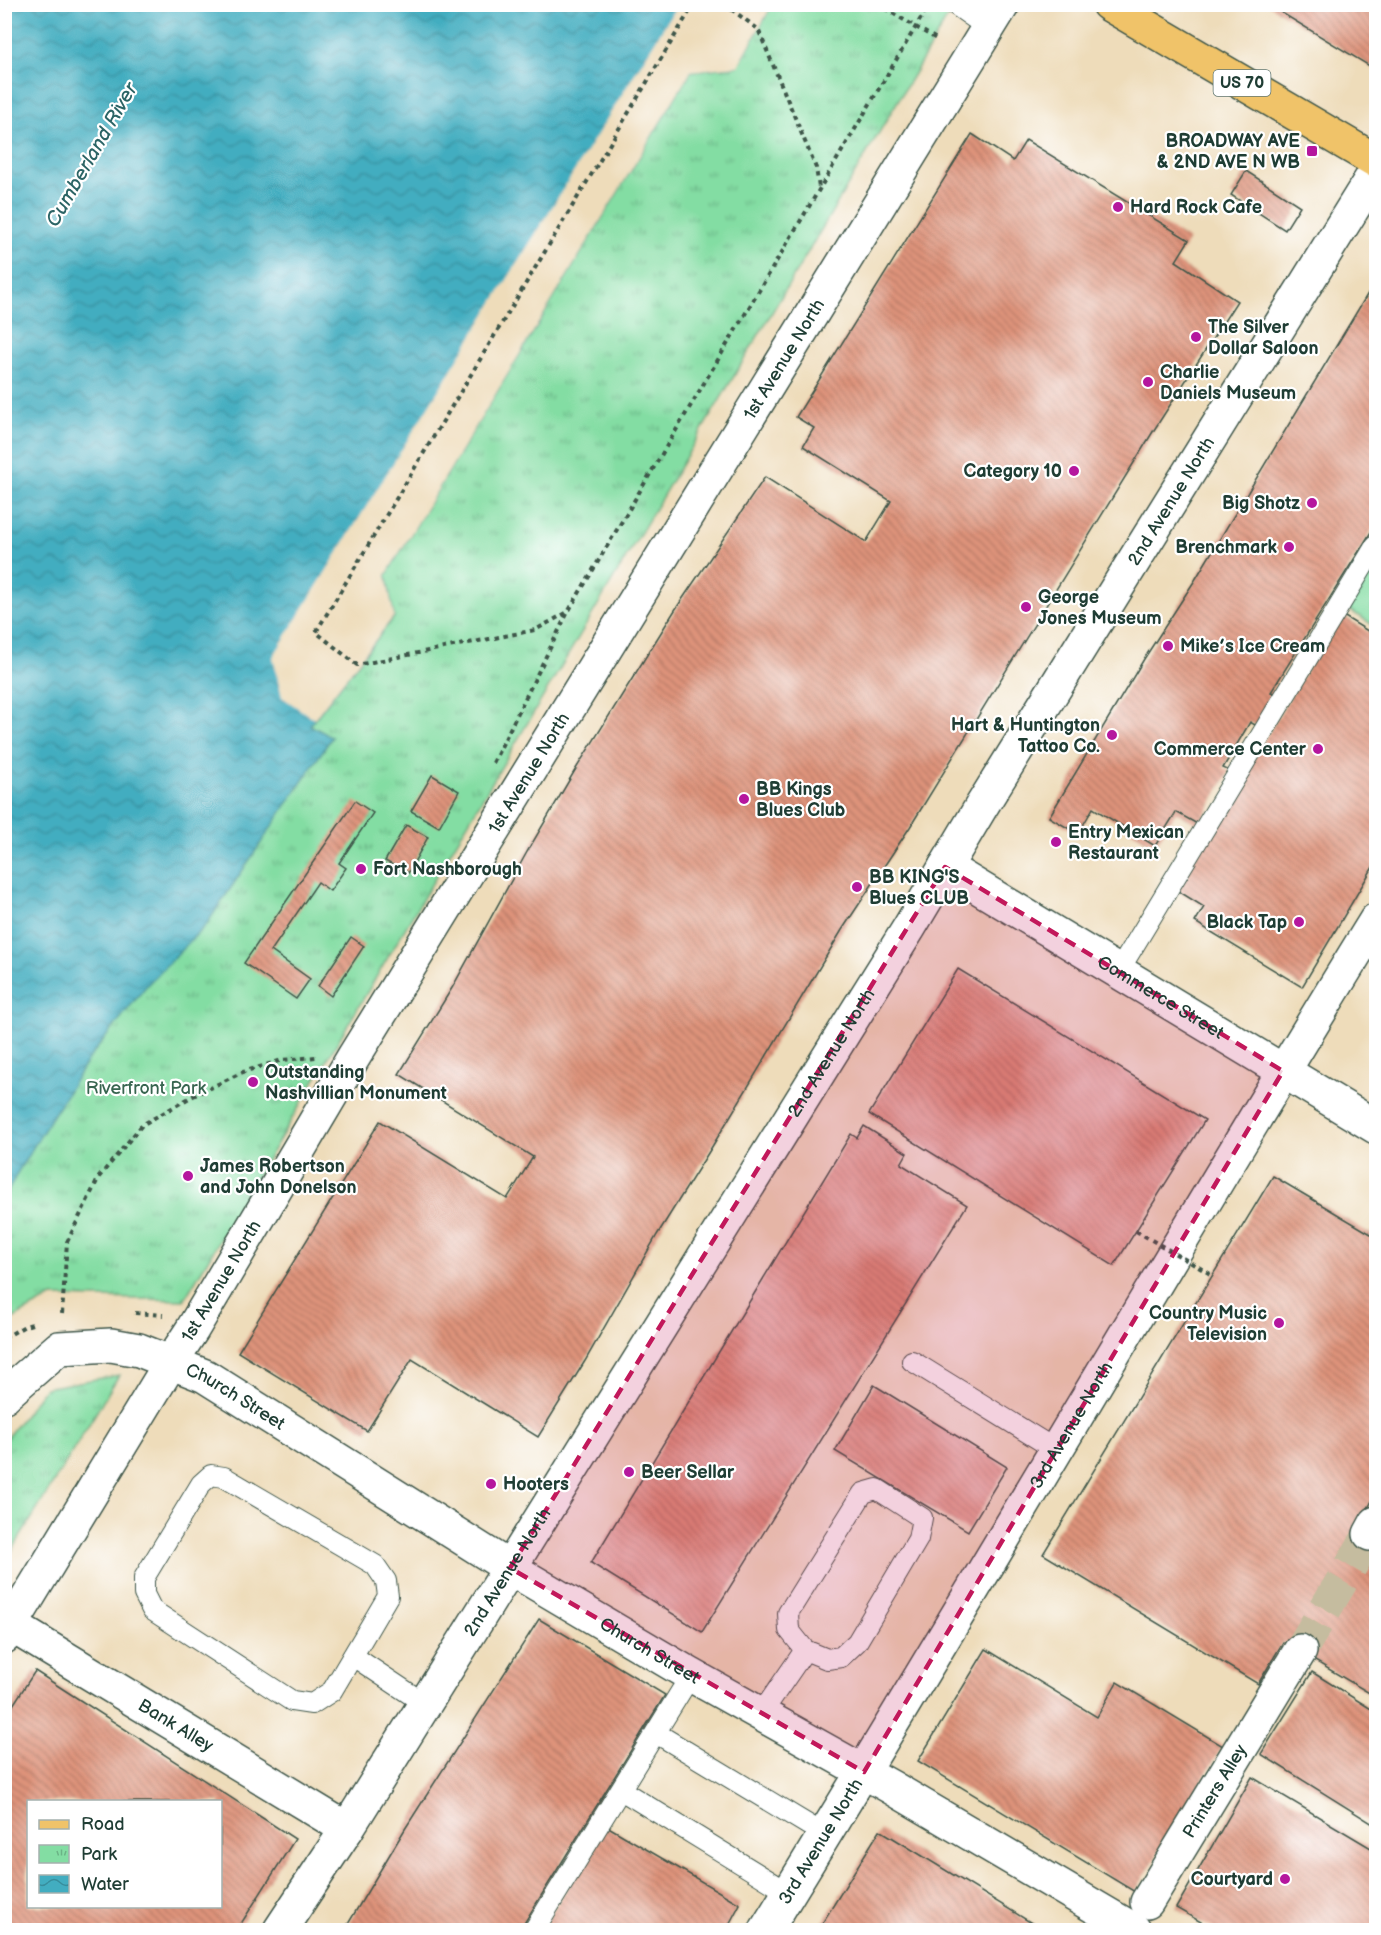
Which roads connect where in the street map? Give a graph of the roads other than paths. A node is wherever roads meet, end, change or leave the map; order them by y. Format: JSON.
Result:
{"nodes":[{"id":1,"x":954,"y":4,"type":"edge"},
{"id":2,"x":1108,"y":4,"type":"edge"},
{"id":3,"x":995,"y":16,"type":"edge"},
{"id":4,"x":1377,"y":161,"type":"edge"},
{"id":5,"x":1377,"y":171,"type":"edge"},
{"id":6,"x":1377,"y":545,"type":"edge"},
{"id":7,"x":945,"y":867,"type":"junction"},
{"id":8,"x":1377,"y":920,"type":"edge"},
{"id":9,"x":1118,"y":972,"type":"junction"},
{"id":10,"x":1283,"y":1071,"type":"junction"},
{"id":11,"x":1377,"y":1127,"type":"edge"},
{"id":12,"x":912,"y":1361,"type":"dead end"},
{"id":13,"x":171,"y":1362,"type":"junction"},
{"id":14,"x":4,"y":1396,"type":"edge"},
{"id":15,"x":1056,"y":1450,"type":"junction"},
{"id":16,"x":510,"y":1568,"type":"junction"},
{"id":17,"x":7,"y":1628,"type":"edge"},
{"id":18,"x":805,"y":1650,"type":"junction"},
{"id":19,"x":1300,"y":1651,"type":"tunnel mouth"},
{"id":20,"x":353,"y":1656,"type":"junction"},
{"id":21,"x":691,"y":1676,"type":"junction"},
{"id":22,"x":425,"y":1704,"type":"junction"},
{"id":23,"x":761,"y":1714,"type":"junction"},
{"id":24,"x":656,"y":1733,"type":"junction"},
{"id":25,"x":864,"y":1772,"type":"junction"},
{"id":26,"x":621,"y":1790,"type":"junction"},
{"id":27,"x":347,"y":1829,"type":"junction"},
{"id":28,"x":825,"y":1835,"type":"junction"},
{"id":29,"x":789,"y":1893,"type":"junction"},
{"id":30,"x":1136,"y":1923,"type":"edge"},
{"id":31,"x":280,"y":1930,"type":"edge"},
{"id":32,"x":534,"y":1930,"type":"edge"},
{"id":33,"x":766,"y":1930,"type":"edge"}],
"edges":[{"from":1,"to":3,"type":"lane"},
{"from":2,"to":4,"type":"main road","number":"US 70"},
{"from":3,"to":13,"type":"street","name":"1st Avenue North"},
{"from":5,"to":7,"type":"street","name":"2nd Avenue North"},
{"from":6,"to":9,"type":"lane"},
{"from":7,"to":9,"type":"street","name":"Commerce Street"},
{"from":7,"to":16,"type":"street","name":"2nd Avenue North"},
{"from":8,"to":10,"type":"street","name":"3rd Avenue North"},
{"from":9,"to":10,"type":"street","name":"Commerce Street"},
{"from":10,"to":11,"type":"street","name":"Commerce Street"},
{"from":10,"to":15,"type":"street","name":"3rd Avenue North"},
{"from":12,"to":15,"type":"lane"},
{"from":13,"to":14,"type":"street","name":"Church Street"},
{"from":13,"to":16,"type":"street","name":"Church Street"},
{"from":13,"to":17,"type":"street","name":"1st Avenue North"},
{"from":15,"to":25,"type":"street","name":"3rd Avenue North"},
{"from":16,"to":21,"type":"street","name":"Church Street"},
{"from":16,"to":22,"type":"street","name":"2nd Avenue North"},
{"from":17,"to":27,"type":"street","name":"Bank Alley"},
{"from":18,"to":18,"type":"lane"},
{"from":18,"to":23,"type":"lane"},
{"from":19,"to":30,"type":"street","name":"Printers Alley"},
{"from":20,"to":20,"type":"lane"},
{"from":20,"to":22,"type":"lane"},
{"from":21,"to":23,"type":"street","name":"Church Street"},
{"from":21,"to":24,"type":"lane"},
{"from":22,"to":27,"type":"street","name":"2nd Avenue North"},
{"from":23,"to":25,"type":"street","name":"Church Street"},
{"from":24,"to":26,"type":"lane"},
{"from":24,"to":28,"type":"lane"},
{"from":25,"to":28,"type":"street","name":"3rd Avenue North"},
{"from":25,"to":30,"type":"street","name":"Church Street"},
{"from":26,"to":29,"type":"lane"},
{"from":26,"to":32,"type":"lane"},
{"from":27,"to":31,"type":"street","name":"2nd Avenue North"},
{"from":28,"to":29,"type":"street","name":"3rd Avenue North"},
{"from":29,"to":33,"type":"street","name":"3rd Avenue North"}]}
